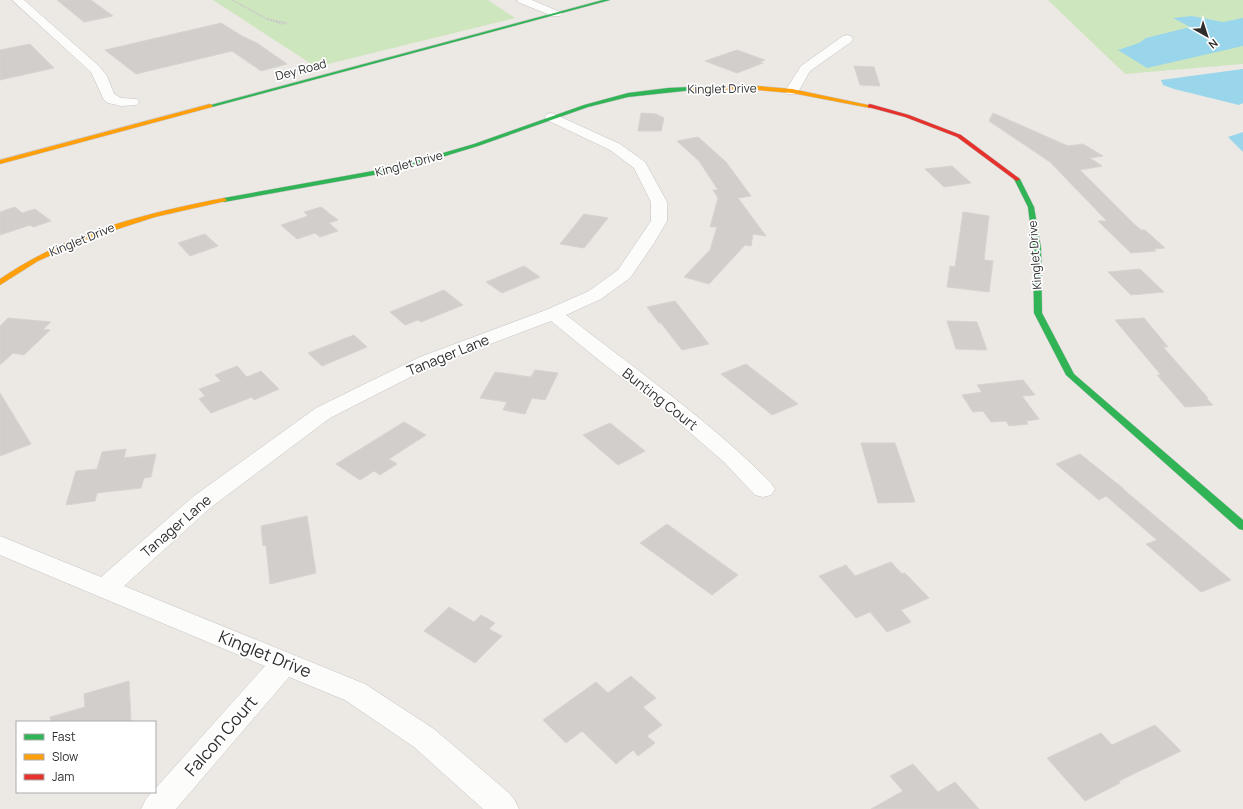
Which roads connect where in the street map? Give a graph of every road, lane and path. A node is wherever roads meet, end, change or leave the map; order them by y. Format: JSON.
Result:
{"nodes":[{"id":1,"x":17,"y":0,"type":"edge"},
{"id":2,"x":232,"y":0,"type":"edge"},
{"id":3,"x":522,"y":0,"type":"edge"},
{"id":4,"x":608,"y":0,"type":"edge"},
{"id":5,"x":556,"y":14,"type":"junction"},
{"id":6,"x":267,"y":18,"type":"junction"},
{"id":7,"x":847,"y":38,"type":"dead end"},
{"id":8,"x":792,"y":91,"type":"junction"},
{"id":9,"x":132,"y":102,"type":"dead end"},
{"id":10,"x":552,"y":117,"type":"junction"},
{"id":11,"x":0,"y":162,"type":"edge"},
{"id":12,"x":0,"y":282,"type":"edge"},
{"id":13,"x":553,"y":314,"type":"junction"},
{"id":14,"x":763,"y":489,"type":"dead end"},
{"id":15,"x":1243,"y":526,"type":"edge"},
{"id":16,"x":0,"y":545,"type":"edge"},
{"id":17,"x":104,"y":589,"type":"junction"},
{"id":18,"x":285,"y":662,"type":"junction"},
{"id":19,"x":157,"y":809,"type":"edge"},
{"id":20,"x":503,"y":809,"type":"edge"}],
"edges":[{"from":1,"to":9,"type":"street"},
{"from":2,"to":6,"type":"path"},
{"from":3,"to":5,"type":"street"},
{"from":4,"to":5,"type":"street","name":"Dey Road"},
{"from":5,"to":11,"type":"street","name":"Dey Road"},
{"from":6,"to":6,"type":"path"},
{"from":7,"to":8,"type":"street"},
{"from":8,"to":10,"type":"street","name":"Kinglet Drive"},
{"from":8,"to":15,"type":"street","name":"Kinglet Drive"},
{"from":10,"to":12,"type":"street","name":"Kinglet Drive"},
{"from":10,"to":13,"type":"street","name":"Tanager Lane"},
{"from":13,"to":14,"type":"street","name":"Bunting Court"},
{"from":13,"to":17,"type":"street","name":"Tanager Lane"},
{"from":16,"to":17,"type":"street","name":"Kinglet Drive"},
{"from":17,"to":18,"type":"street","name":"Kinglet Drive"},
{"from":18,"to":19,"type":"street","name":"Falcon Court"},
{"from":18,"to":20,"type":"street","name":"Kinglet Drive"}]}
